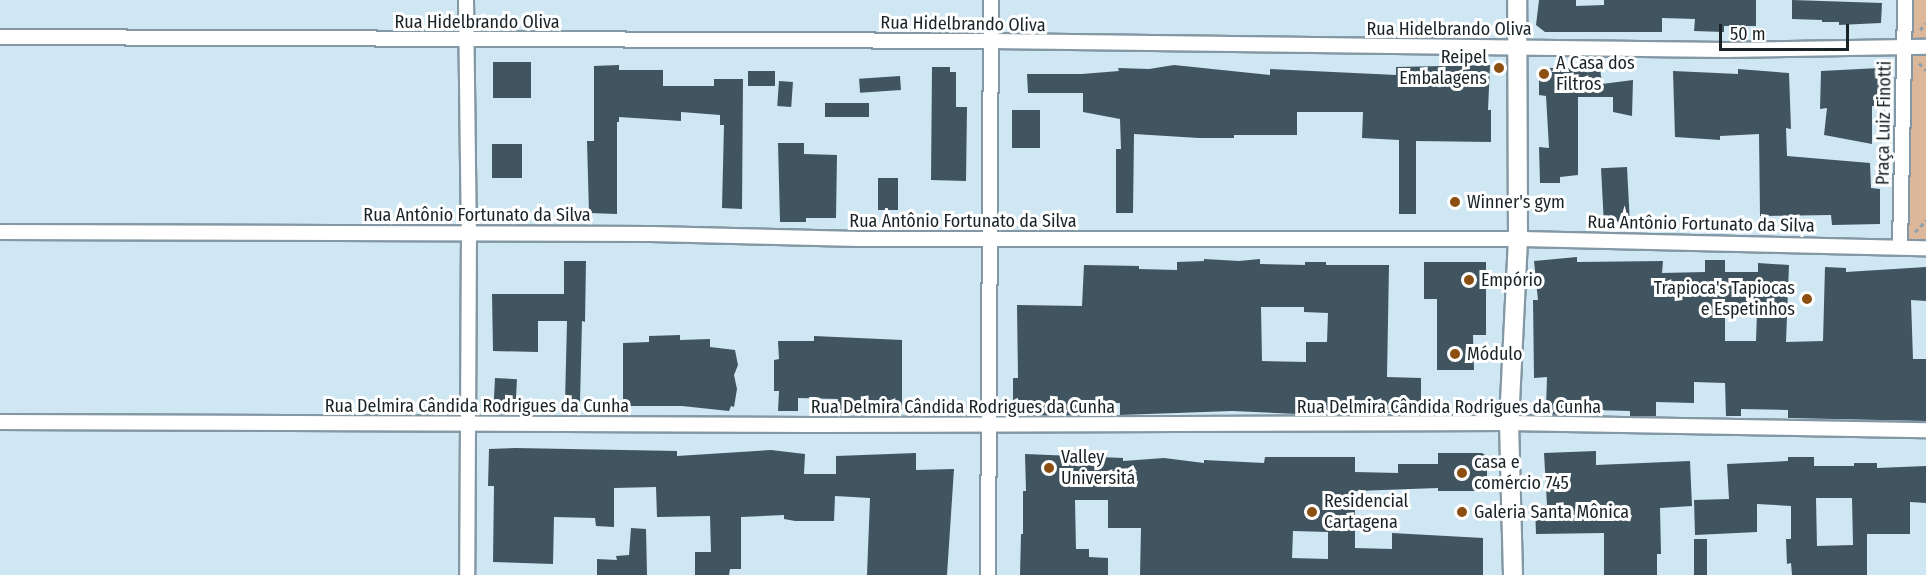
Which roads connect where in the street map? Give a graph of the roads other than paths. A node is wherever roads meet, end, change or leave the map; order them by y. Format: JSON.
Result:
{"nodes":[{"id":1,"x":466,"y":0,"type":"edge"},
{"id":2,"x":991,"y":0,"type":"edge"},
{"id":3,"x":1517,"y":0,"type":"edge"},
{"id":4,"x":1905,"y":0,"type":"edge"},
{"id":5,"x":0,"y":37,"type":"edge"},
{"id":6,"x":466,"y":39,"type":"junction"},
{"id":7,"x":991,"y":41,"type":"junction"},
{"id":8,"x":1904,"y":47,"type":"junction"},
{"id":9,"x":1926,"y":47,"type":"edge"},
{"id":10,"x":1516,"y":48,"type":"junction"},
{"id":11,"x":0,"y":232,"type":"edge"},
{"id":12,"x":469,"y":233,"type":"junction"},
{"id":13,"x":992,"y":238,"type":"junction"},
{"id":14,"x":1518,"y":239,"type":"junction"},
{"id":15,"x":1900,"y":247,"type":"junction"},
{"id":16,"x":1926,"y":248,"type":"edge"},
{"id":17,"x":0,"y":422,"type":"edge"},
{"id":18,"x":1509,"y":423,"type":"junction"},
{"id":19,"x":470,"y":424,"type":"junction"},
{"id":20,"x":988,"y":425,"type":"junction"},
{"id":21,"x":1926,"y":430,"type":"edge"},
{"id":22,"x":467,"y":575,"type":"edge"},
{"id":23,"x":988,"y":575,"type":"edge"},
{"id":24,"x":1513,"y":575,"type":"edge"}],
"edges":[{"from":1,"to":6,"type":"street"},
{"from":2,"to":7,"type":"street"},
{"from":3,"to":10,"type":"street"},
{"from":4,"to":8,"type":"street","name":"Praça Luiz Finotti"},
{"from":5,"to":6,"type":"street","name":"Rua Hidelbrando Oliva"},
{"from":6,"to":7,"type":"street","name":"Rua Hidelbrando Oliva"},
{"from":6,"to":12,"type":"street"},
{"from":7,"to":10,"type":"street","name":"Rua Hidelbrando Oliva"},
{"from":7,"to":13,"type":"street"},
{"from":8,"to":9,"type":"street","name":"Rua Hidelbrando Oliva"},
{"from":8,"to":10,"type":"street","name":"Rua Hidelbrando Oliva"},
{"from":8,"to":15,"type":"street","name":"Praça Luiz Finotti"},
{"from":10,"to":14,"type":"street"},
{"from":11,"to":12,"type":"street","name":"Rua Antônio Fortunato da Silva"},
{"from":12,"to":13,"type":"street","name":"Rua Antônio Fortunato da Silva"},
{"from":12,"to":19,"type":"street"},
{"from":13,"to":14,"type":"street","name":"Rua Antônio Fortunato da Silva"},
{"from":13,"to":20,"type":"street"},
{"from":14,"to":15,"type":"street","name":"Rua Antônio Fortunato da Silva"},
{"from":14,"to":18,"type":"street"},
{"from":15,"to":16,"type":"street","name":"Rua Antônio Fortunato da Silva"},
{"from":17,"to":19,"type":"street","name":"Rua Delmira Cândida Rodrigues da Cunha"},
{"from":18,"to":20,"type":"street","name":"Rua Delmira Cândida Rodrigues da Cunha"},
{"from":18,"to":21,"type":"street","name":"Rua Delmira Cândida Rodrigues da Cunha"},
{"from":18,"to":24,"type":"street"},
{"from":19,"to":20,"type":"street","name":"Rua Delmira Cândida Rodrigues da Cunha"},
{"from":19,"to":22,"type":"street"},
{"from":20,"to":23,"type":"street"}]}
